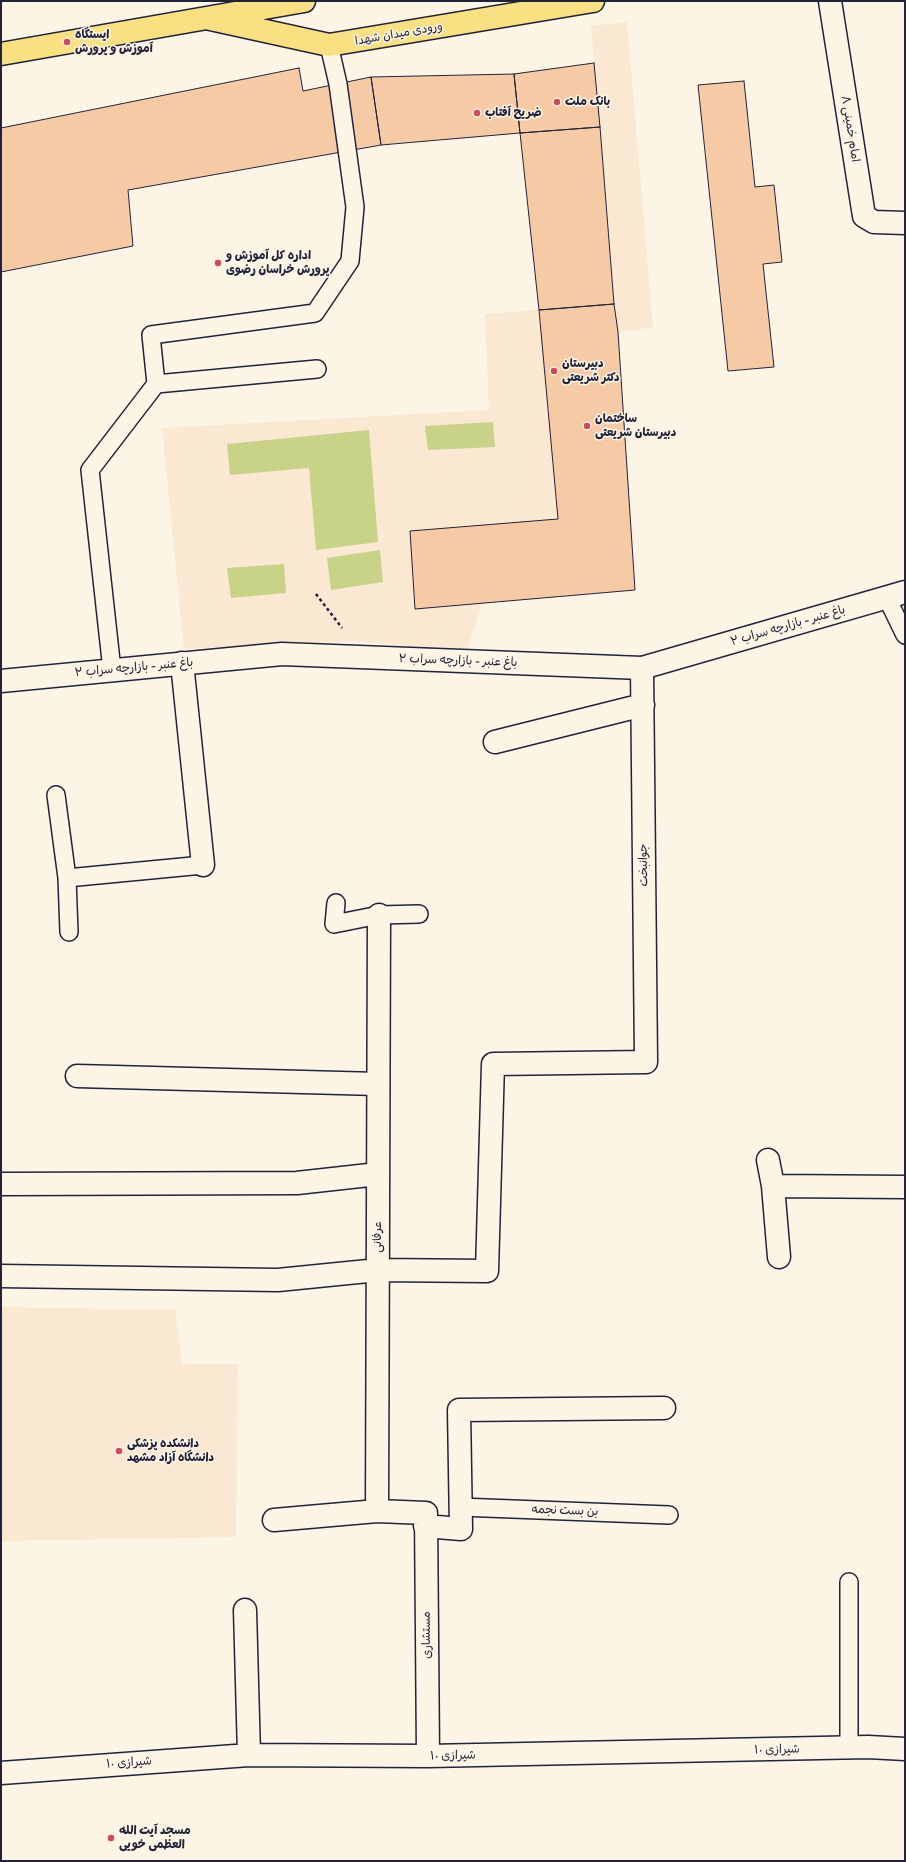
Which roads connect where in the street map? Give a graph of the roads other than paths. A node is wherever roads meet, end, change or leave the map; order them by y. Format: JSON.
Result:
{"nodes":[{"id":1,"x":234,"y":1,"type":"edge"},
{"id":2,"x":304,"y":1,"type":"edge"},
{"id":3,"x":593,"y":1,"type":"edge"},
{"id":4,"x":830,"y":1,"type":"edge"},
{"id":5,"x":206,"y":18,"type":"junction"},
{"id":6,"x":329,"y":45,"type":"junction"},
{"id":7,"x":1,"y":54,"type":"edge"},
{"id":8,"x":905,"y":223,"type":"edge"},
{"id":9,"x":317,"y":369,"type":"dead end"},
{"id":10,"x":156,"y":384,"type":"junction"},
{"id":11,"x":896,"y":595,"type":"edge"},
{"id":12,"x":905,"y":635,"type":"edge"},
{"id":13,"x":182,"y":664,"type":"junction"},
{"id":14,"x":642,"y":668,"type":"junction"},
{"id":15,"x":112,"y":670,"type":"junction"},
{"id":16,"x":1,"y":681,"type":"edge"},
{"id":17,"x":643,"y":705,"type":"junction"},
{"id":18,"x":495,"y":742,"type":"dead end"},
{"id":19,"x":56,"y":795,"type":"dead end"},
{"id":20,"x":203,"y":865,"type":"joint"},
{"id":21,"x":67,"y":878,"type":"junction"},
{"id":22,"x":336,"y":903,"type":"dead end"},
{"id":23,"x":379,"y":914,"type":"junction"},
{"id":24,"x":419,"y":914,"type":"dead end"},
{"id":25,"x":69,"y":932,"type":"dead end"},
{"id":26,"x":77,"y":1076,"type":"dead end"},
{"id":27,"x":378,"y":1084,"type":"junction"},
{"id":28,"x":768,"y":1160,"type":"dead end"},
{"id":29,"x":378,"y":1174,"type":"junction"},
{"id":30,"x":1,"y":1184,"type":"edge"},
{"id":31,"x":773,"y":1186,"type":"junction"},
{"id":32,"x":905,"y":1187,"type":"edge"},
{"id":33,"x":779,"y":1258,"type":"dead end"},
{"id":34,"x":378,"y":1270,"type":"junction"},
{"id":35,"x":1,"y":1276,"type":"edge"},
{"id":36,"x":664,"y":1408,"type":"dead end"},
{"id":37,"x":460,"y":1507,"type":"junction"},
{"id":38,"x":377,"y":1511,"type":"junction"},
{"id":39,"x":670,"y":1515,"type":"dead end"},
{"id":40,"x":274,"y":1520,"type":"dead end"},
{"id":41,"x":425,"y":1520,"type":"junction"},
{"id":42,"x":849,"y":1582,"type":"dead end"},
{"id":43,"x":245,"y":1610,"type":"dead end"},
{"id":44,"x":849,"y":1748,"type":"junction"},
{"id":45,"x":905,"y":1749,"type":"edge"},
{"id":46,"x":249,"y":1755,"type":"junction"},
{"id":47,"x":428,"y":1756,"type":"junction"},
{"id":48,"x":1,"y":1773,"type":"edge"}],
"edges":[{"from":1,"to":5,"type":"main road"},
{"from":2,"to":5,"type":"main road"},
{"from":3,"to":6,"type":"main road","name":"ورودی میدان شهدا"},
{"from":4,"to":8,"type":"street","name":"امام خمینی ۸"},
{"from":5,"to":6,"type":"main road","name":"ورودی میدان شهدا"},
{"from":5,"to":7,"type":"main road"},
{"from":6,"to":10,"type":"lane"},
{"from":9,"to":10,"type":"lane"},
{"from":10,"to":15,"type":"lane"},
{"from":11,"to":12,"type":"lane"},
{"from":11,"to":14,"type":"street","name":"باغ عنبر - بازارچه سراب ۲"},
{"from":13,"to":14,"type":"street","name":"باغ عنبر - بازارچه سراب ۲"},
{"from":13,"to":15,"type":"street","name":"باغ عنبر - بازارچه سراب ۲"},
{"from":13,"to":20,"type":"street"},
{"from":14,"to":17,"type":"street","name":"جوانبخت"},
{"from":15,"to":16,"type":"street","name":"باغ عنبر - بازارچه سراب ۲"},
{"from":17,"to":18,"type":"street"},
{"from":17,"to":34,"type":"street","name":"جوانبخت"},
{"from":19,"to":21,"type":"lane"},
{"from":20,"to":21,"type":"lane"},
{"from":21,"to":25,"type":"lane"},
{"from":22,"to":23,"type":"lane"},
{"from":23,"to":24,"type":"lane"},
{"from":23,"to":27,"type":"street","name":"عرفانی"},
{"from":26,"to":27,"type":"street"},
{"from":27,"to":29,"type":"street","name":"عرفانی"},
{"from":28,"to":31,"type":"street"},
{"from":29,"to":30,"type":"street"},
{"from":29,"to":34,"type":"street","name":"عرفانی"},
{"from":31,"to":32,"type":"street"},
{"from":31,"to":33,"type":"street"},
{"from":34,"to":35,"type":"street"},
{"from":34,"to":38,"type":"street","name":"عرفانی"},
{"from":36,"to":37,"type":"street"},
{"from":37,"to":39,"type":"lane","name":"بن بست نجمه"},
{"from":37,"to":41,"type":"street"},
{"from":38,"to":40,"type":"street"},
{"from":38,"to":41,"type":"street"},
{"from":41,"to":47,"type":"street","name":"مستشاری"},
{"from":42,"to":44,"type":"lane"},
{"from":43,"to":46,"type":"street"},
{"from":44,"to":45,"type":"street","name":"شیرازی ۱۰"},
{"from":44,"to":47,"type":"street","name":"شیرازی ۱۰"},
{"from":46,"to":47,"type":"street","name":"شیرازی ۱۰"},
{"from":46,"to":48,"type":"street","name":"شیرازی ۱۰"}]}
